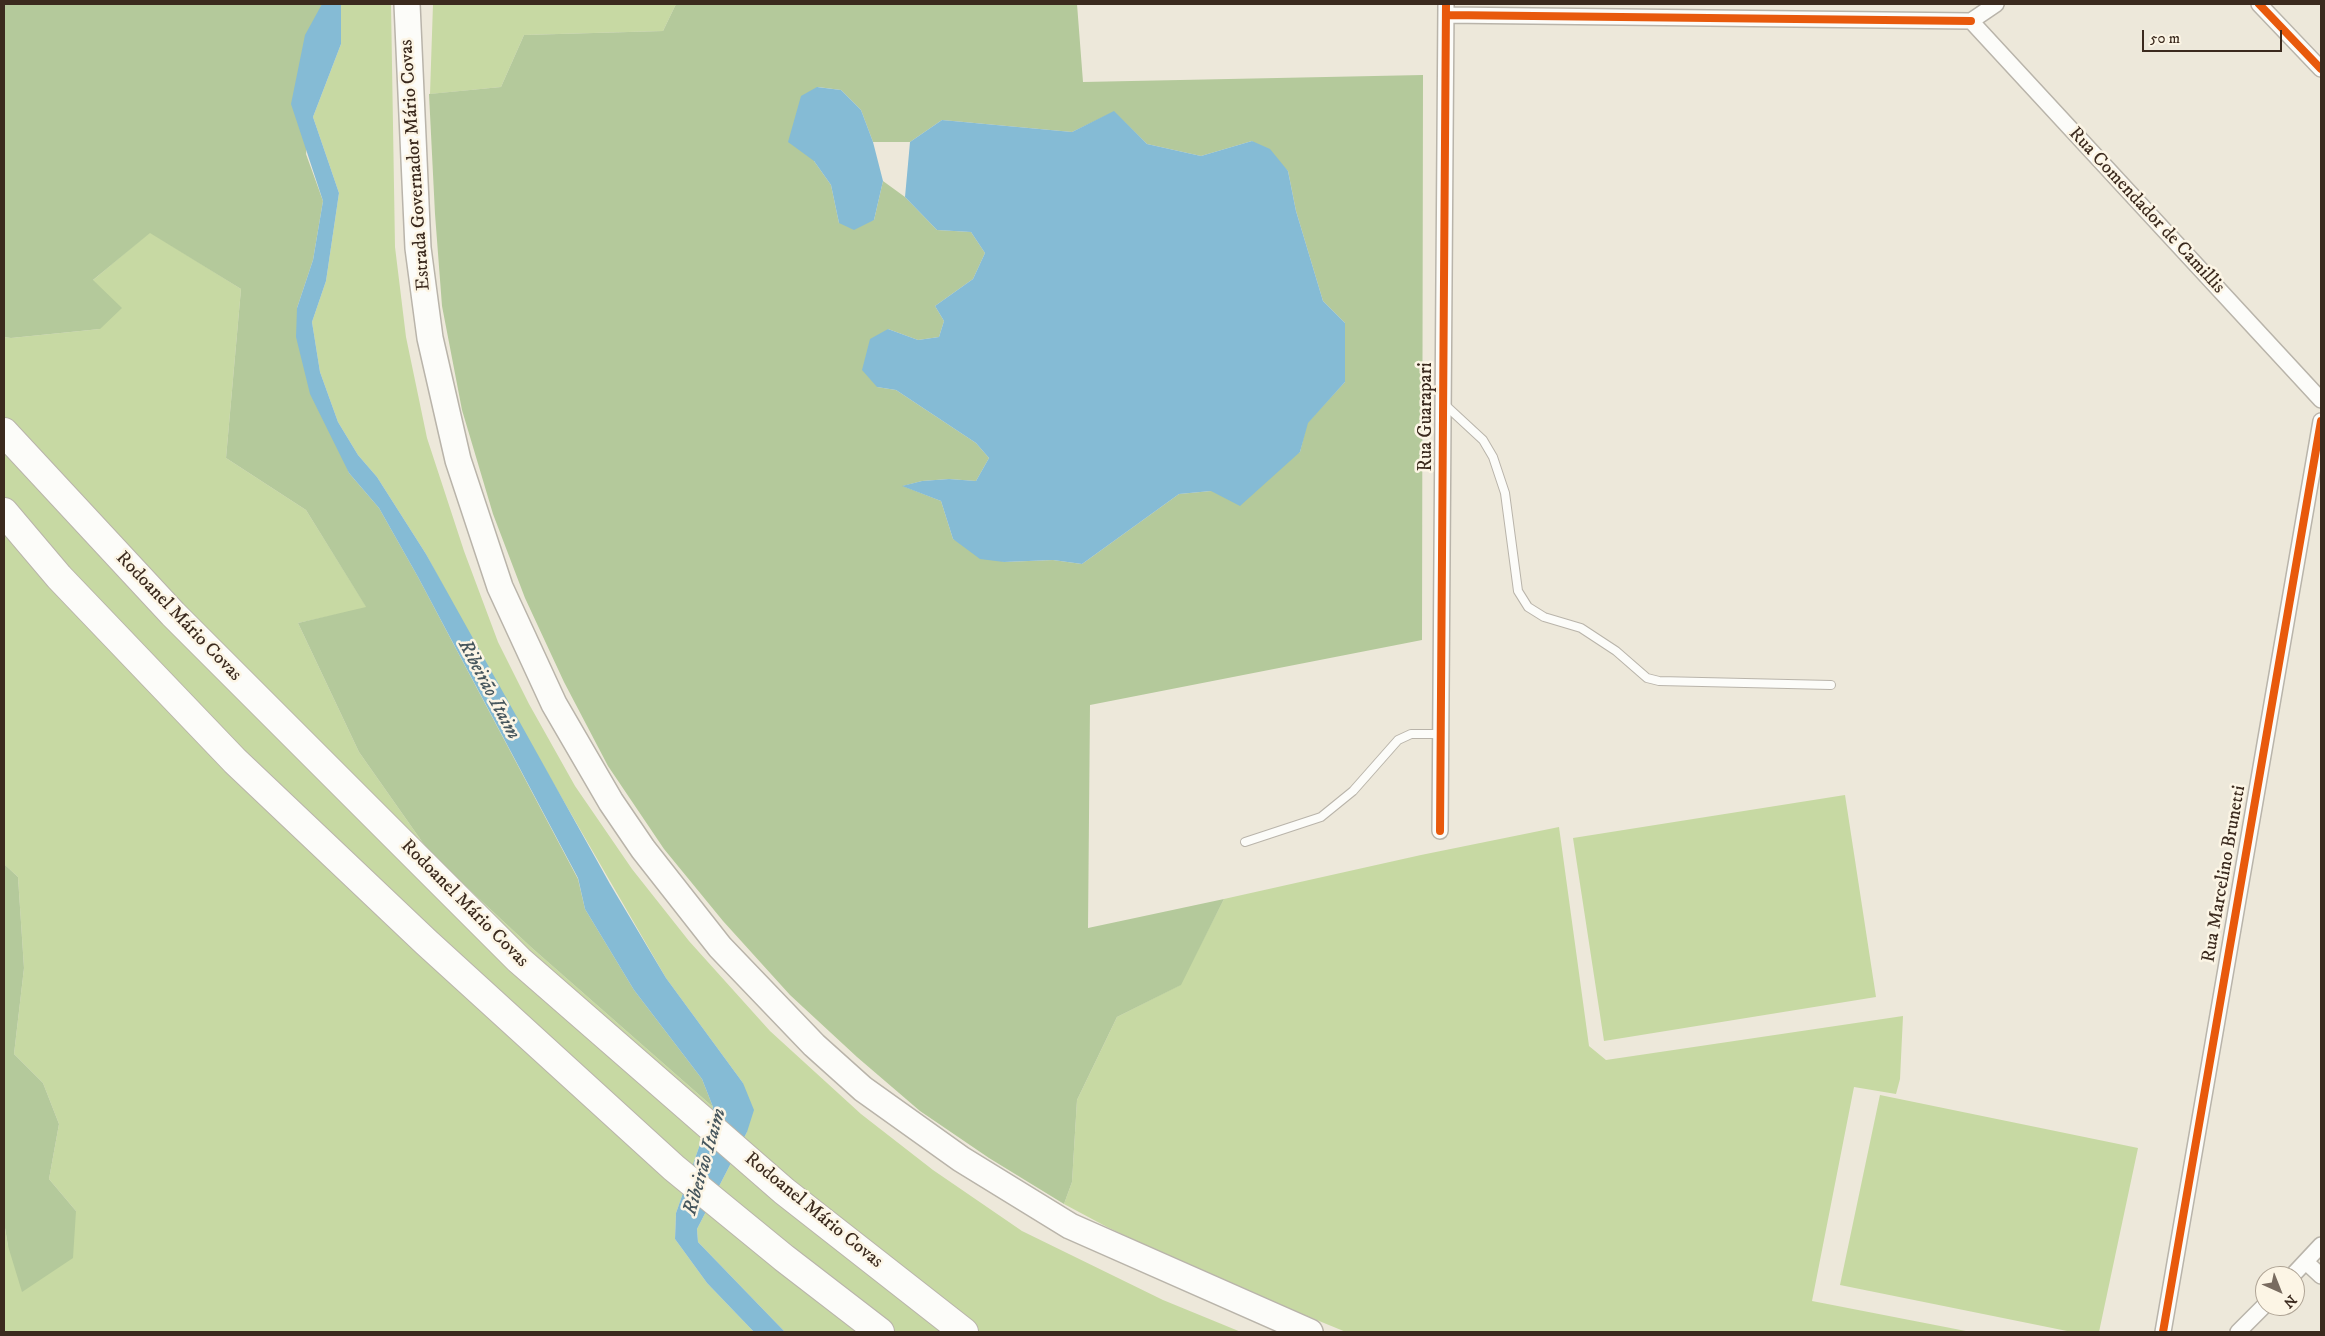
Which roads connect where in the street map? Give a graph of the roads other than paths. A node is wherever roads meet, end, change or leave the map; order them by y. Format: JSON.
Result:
{"nodes":[{"id":1,"x":1996,"y":4,"type":"edge"},
{"id":2,"x":2259,"y":4,"type":"edge"},
{"id":3,"x":407,"y":5,"type":"edge"},
{"id":4,"x":1446,"y":9,"type":"edge"},
{"id":5,"x":1971,"y":22,"type":"junction"},
{"id":6,"x":2321,"y":69,"type":"edge"},
{"id":7,"x":2321,"y":400,"type":"edge"},
{"id":8,"x":1443,"y":404,"type":"junction"},
{"id":9,"x":2321,"y":421,"type":"edge"},
{"id":10,"x":4,"y":432,"type":"edge"},
{"id":11,"x":4,"y":512,"type":"edge"},
{"id":12,"x":1831,"y":685,"type":"dead end"},
{"id":13,"x":1440,"y":734,"type":"junction"},
{"id":14,"x":1440,"y":831,"type":"dead end"},
{"id":15,"x":1245,"y":842,"type":"dead end"},
{"id":16,"x":2321,"y":1245,"type":"edge"},
{"id":17,"x":2306,"y":1262,"type":"junction"},
{"id":18,"x":2302,"y":1266,"type":"edge"},
{"id":19,"x":2321,"y":1276,"type":"edge"},
{"id":20,"x":2255,"y":1314,"type":"edge"},
{"id":21,"x":880,"y":1332,"type":"edge"},
{"id":22,"x":964,"y":1332,"type":"edge"},
{"id":23,"x":1310,"y":1332,"type":"edge"},
{"id":24,"x":2163,"y":1332,"type":"edge"},
{"id":25,"x":2238,"y":1332,"type":"edge"}],
"edges":[{"from":1,"to":5,"type":"street"},
{"from":2,"to":6,"type":"street"},
{"from":3,"to":23,"type":"highway","name":"Estrada Governador Mário Covas"},
{"from":4,"to":5,"type":"street"},
{"from":4,"to":8,"type":"street","name":"Rua Guarapari"},
{"from":5,"to":7,"type":"street","name":"Rua Comendador de Camillis"},
{"from":8,"to":12,"type":"lane"},
{"from":8,"to":13,"type":"street","name":"Rua Guarapari"},
{"from":9,"to":24,"type":"street","name":"Rua Marcelino Brunetti"},
{"from":10,"to":22,"type":"highway","name":"Rodoanel Mário Covas"},
{"from":11,"to":21,"type":"highway"},
{"from":13,"to":14,"type":"street","name":"Rua Guarapari"},
{"from":13,"to":15,"type":"lane"},
{"from":16,"to":17,"type":"street"},
{"from":17,"to":18,"type":"street"},
{"from":17,"to":19,"type":"street"},
{"from":20,"to":25,"type":"street"}]}
